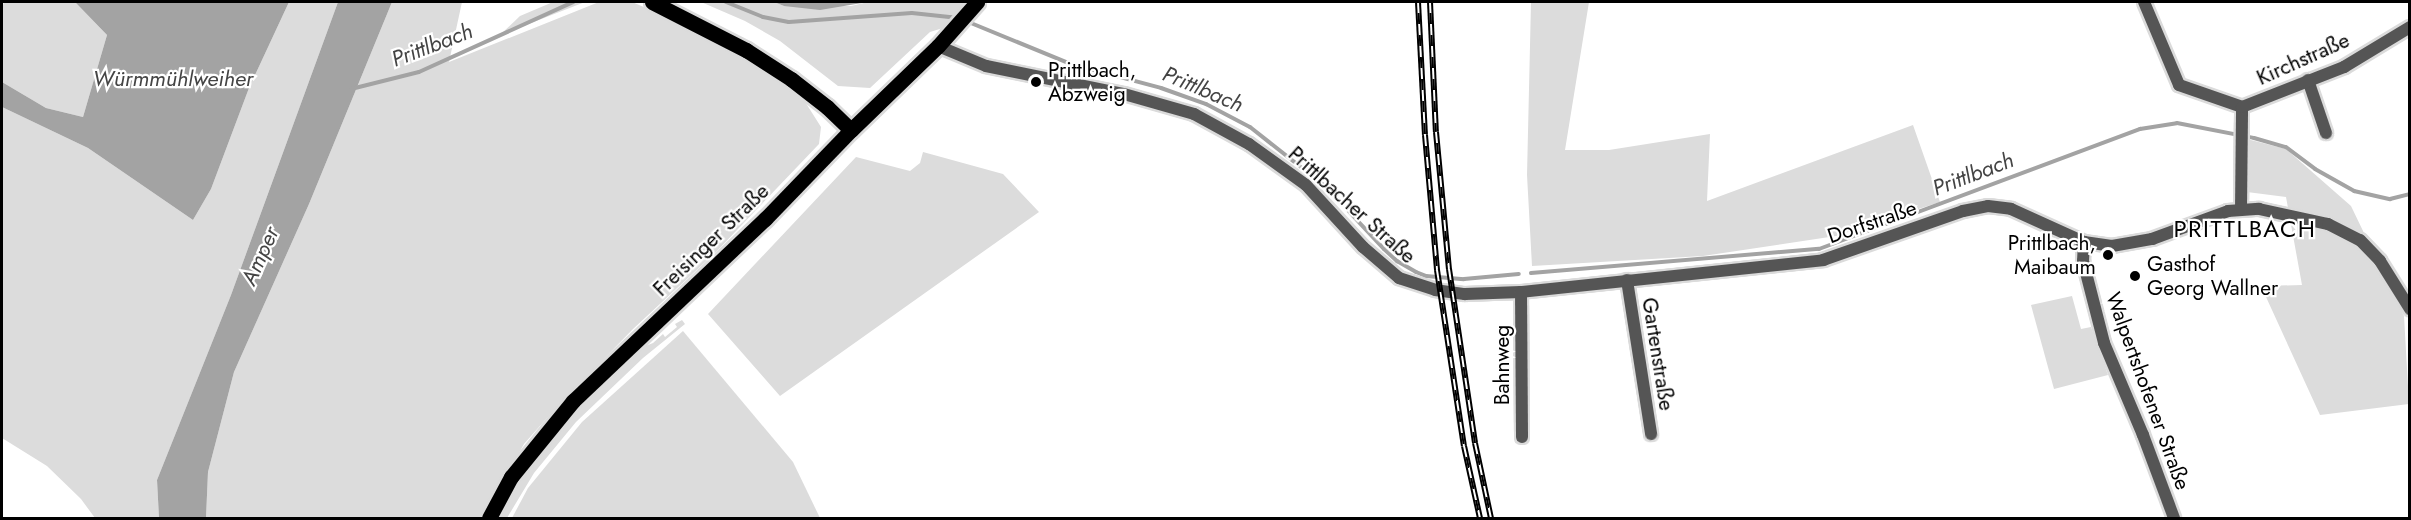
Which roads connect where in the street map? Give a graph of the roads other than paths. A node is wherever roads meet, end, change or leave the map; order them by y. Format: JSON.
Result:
{"nodes":[{"id":1,"x":652,"y":2,"type":"edge"},
{"id":2,"x":2144,"y":2,"type":"edge"},
{"id":3,"x":972,"y":7,"type":"edge"},
{"id":4,"x":2409,"y":27,"type":"edge"},
{"id":5,"x":938,"y":46,"type":"junction"},
{"id":6,"x":2308,"y":80,"type":"junction"},
{"id":7,"x":2242,"y":107,"type":"junction"},
{"id":8,"x":850,"y":130,"type":"junction"},
{"id":9,"x":2326,"y":133,"type":"dead end"},
{"id":10,"x":2241,"y":209,"type":"junction"},
{"id":11,"x":2084,"y":242,"type":"junction"},
{"id":12,"x":1627,"y":280,"type":"junction"},
{"id":13,"x":1521,"y":292,"type":"junction"},
{"id":14,"x":1507,"y":293,"type":"joint"},
{"id":15,"x":2409,"y":309,"type":"edge"},
{"id":16,"x":1652,"y":434,"type":"dead end"},
{"id":17,"x":1522,"y":437,"type":"dead end"},
{"id":18,"x":489,"y":519,"type":"edge"},
{"id":19,"x":2174,"y":519,"type":"edge"}],
"edges":[{"from":1,"to":8,"type":"main road"},
{"from":2,"to":7,"type":"street","name":"Kirchstraße"},
{"from":3,"to":5,"type":"main road","name":"Freisinger Straße"},
{"from":4,"to":6,"type":"street","name":"Kirchstraße"},
{"from":5,"to":8,"type":"main road","name":"Freisinger Straße"},
{"from":5,"to":14,"type":"street","name":"Prittlbacher Straße"},
{"from":6,"to":7,"type":"street","name":"Kirchstraße"},
{"from":6,"to":9,"type":"street"},
{"from":7,"to":10,"type":"street","name":"Kirchstraße"},
{"from":8,"to":18,"type":"main road","name":"Freisinger Straße"},
{"from":10,"to":11,"type":"street","name":"Dorfstraße"},
{"from":10,"to":15,"type":"street","name":"Dorfstraße"},
{"from":11,"to":12,"type":"street","name":"Dorfstraße"},
{"from":11,"to":19,"type":"street","name":"Walpertshofener Straße"},
{"from":12,"to":13,"type":"street","name":"Dorfstraße"},
{"from":12,"to":16,"type":"street","name":"Gartenstraße"},
{"from":13,"to":14,"type":"street","name":"Dorfstraße"},
{"from":13,"to":17,"type":"street","name":"Bahnweg"}]}
